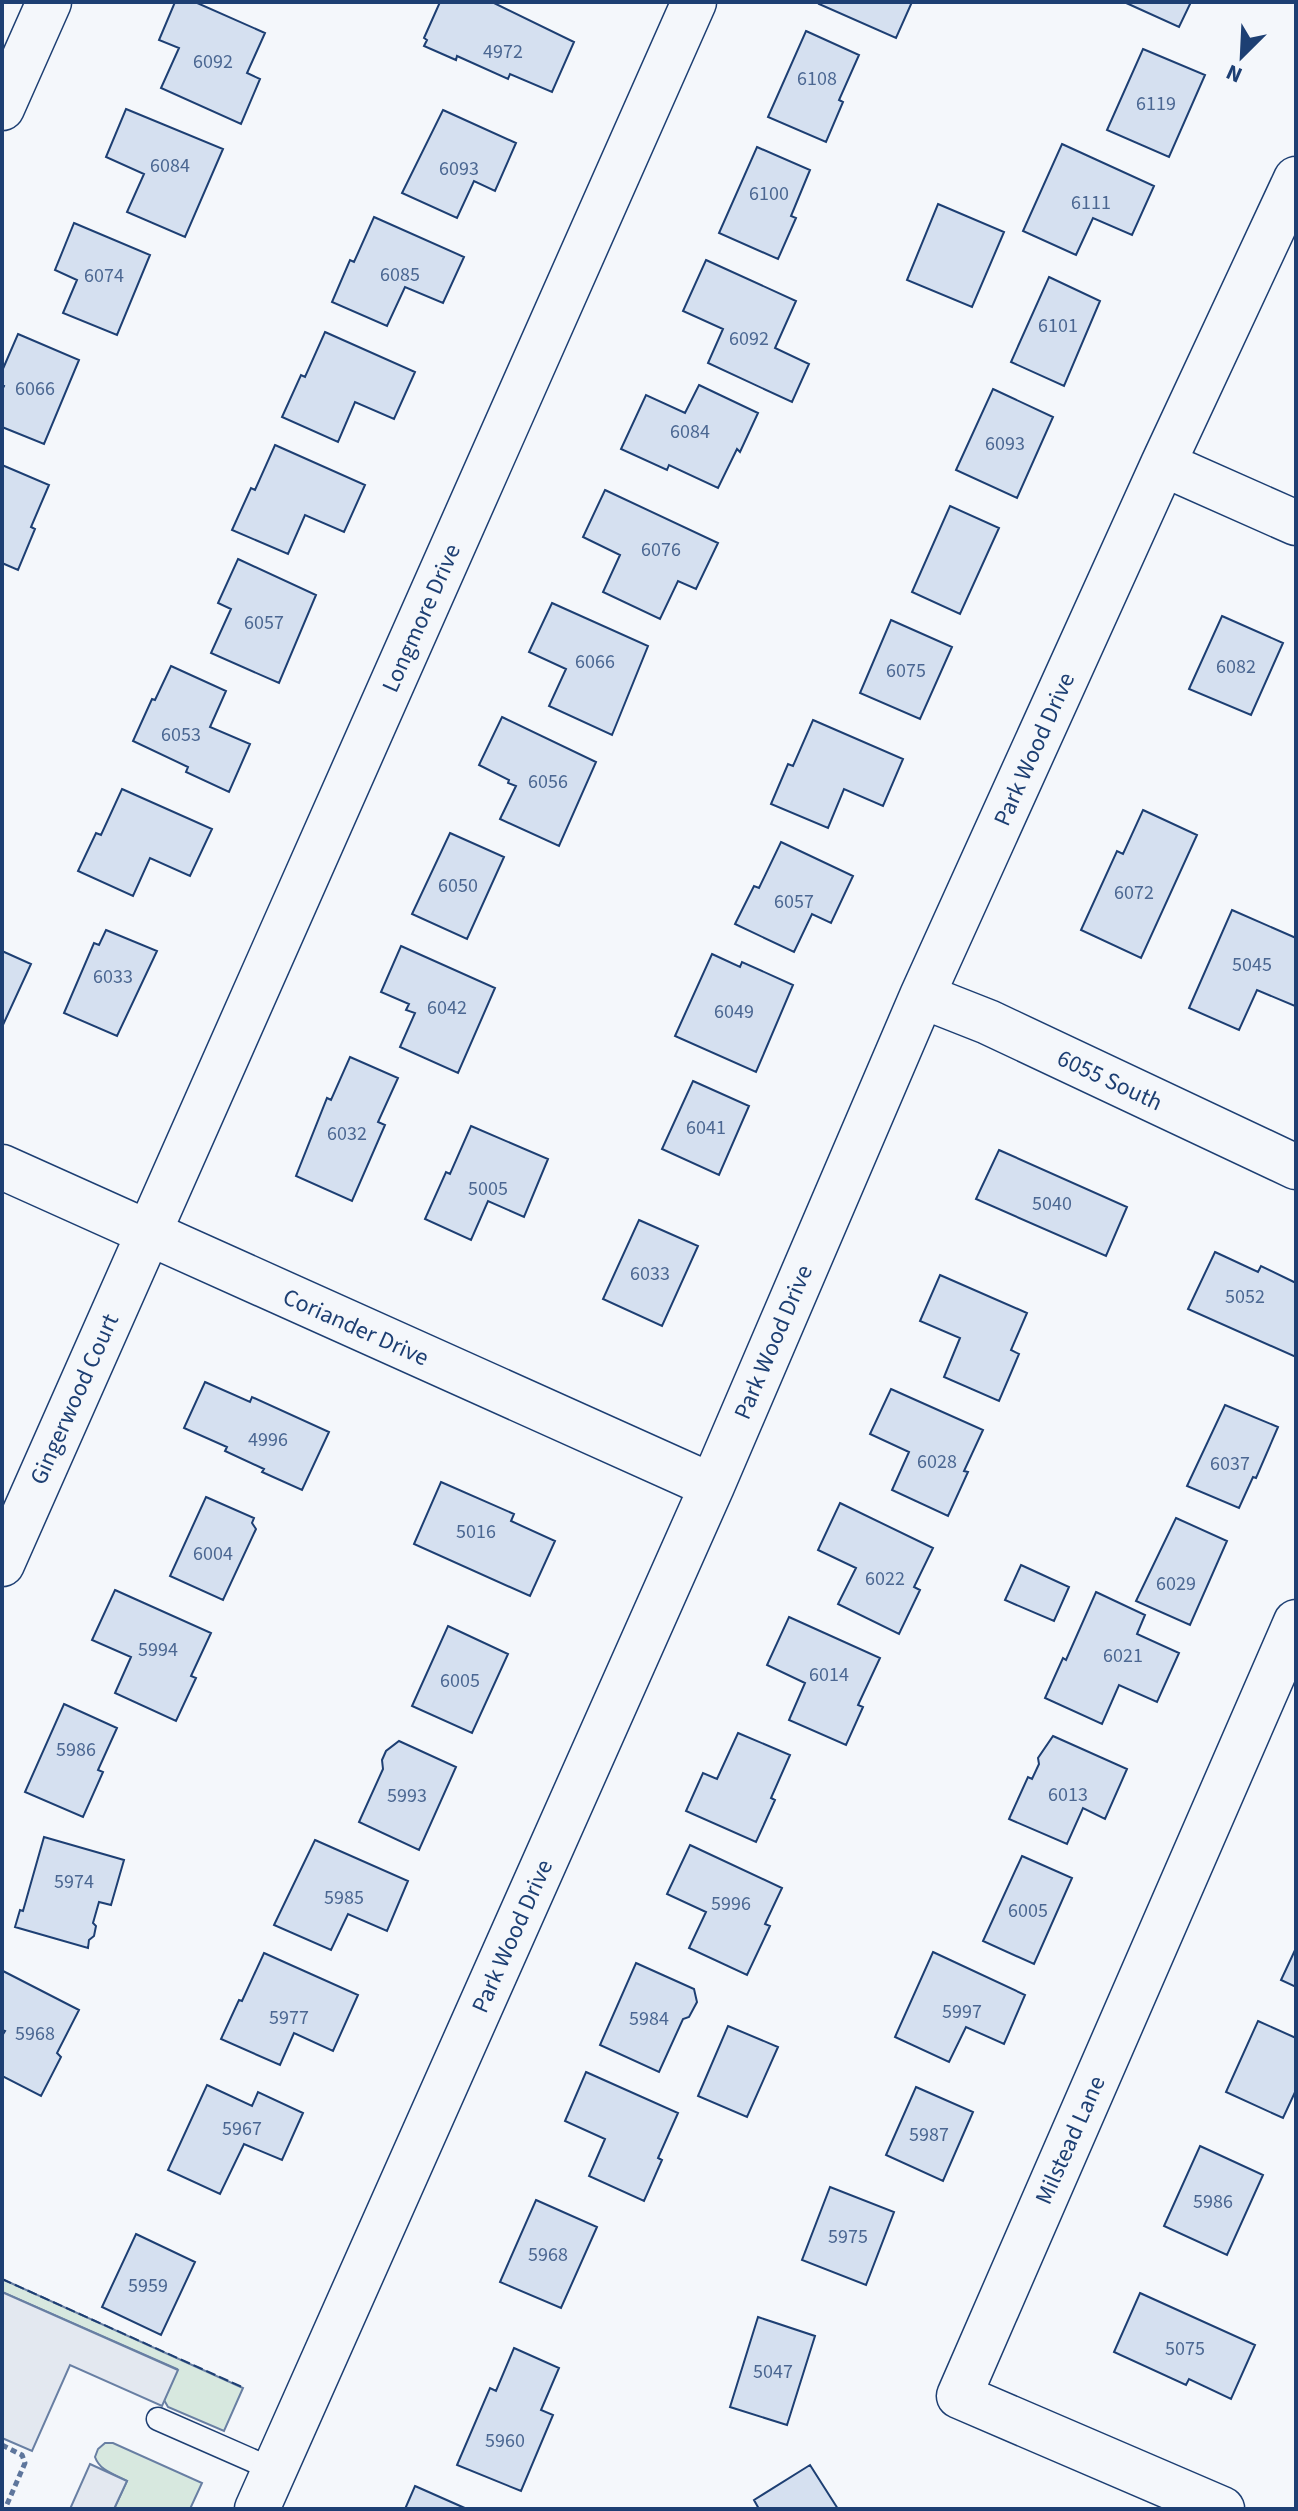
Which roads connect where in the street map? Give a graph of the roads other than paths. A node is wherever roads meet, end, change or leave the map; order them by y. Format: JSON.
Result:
{"nodes":[{"id":1,"x":49,"y":2,"type":"edge"},
{"id":2,"x":694,"y":2,"type":"edge"},
{"id":3,"x":2,"y":108,"type":"edge"},
{"id":4,"x":1296,"y":179,"type":"edge"},
{"id":5,"x":1163,"y":464,"type":"junction"},
{"id":6,"x":1296,"y":523,"type":"edge"},
{"id":7,"x":922,"y":996,"type":"junction"},
{"id":8,"x":2,"y":1167,"type":"edge"},
{"id":9,"x":1296,"y":1167,"type":"edge"},
{"id":10,"x":148,"y":1234,"type":"junction"},
{"id":11,"x":712,"y":1486,"type":"junction"},
{"id":12,"x":2,"y":1564,"type":"edge"},
{"id":13,"x":1296,"y":1622,"type":"edge"},
{"id":14,"x":158,"y":2419,"type":"dead end"},
{"id":15,"x":266,"y":2490,"type":"edge"},
{"id":16,"x":1222,"y":2509,"type":"edge"}],
"edges":[{"from":1,"to":3,"type":"street"},
{"from":2,"to":10,"type":"street","name":"Longmore Drive"},
{"from":4,"to":5,"type":"street","name":"Park Wood Drive"},
{"from":5,"to":6,"type":"street"},
{"from":5,"to":7,"type":"street","name":"Park Wood Drive"},
{"from":7,"to":9,"type":"street","name":"6055 South"},
{"from":7,"to":11,"type":"street","name":"Park Wood Drive"},
{"from":8,"to":10,"type":"street","name":"Coriander Drive"},
{"from":10,"to":11,"type":"street","name":"Coriander Drive"},
{"from":10,"to":12,"type":"street","name":"Gingerwood Court"},
{"from":11,"to":15,"type":"street","name":"Park Wood Drive"},
{"from":13,"to":16,"type":"street","name":"Milstead Lane"},
{"from":14,"to":15,"type":"lane"}]}
